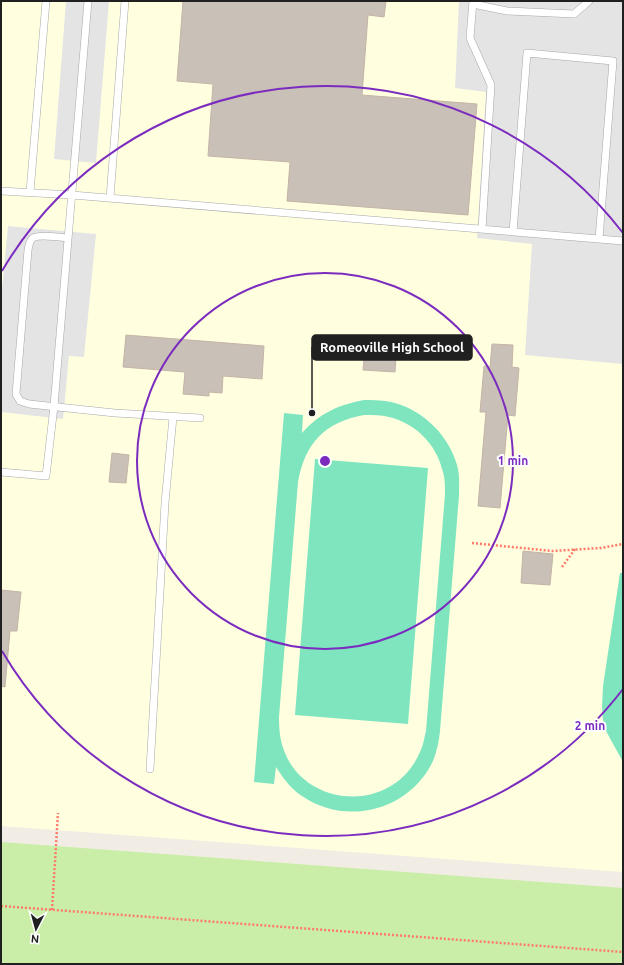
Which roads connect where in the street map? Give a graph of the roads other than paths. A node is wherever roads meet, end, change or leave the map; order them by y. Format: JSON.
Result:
{"nodes":[{"id":1,"x":46,"y":1,"type":"edge"},
{"id":2,"x":88,"y":1,"type":"edge"},
{"id":3,"x":125,"y":1,"type":"edge"},
{"id":4,"x":589,"y":1,"type":"edge"},
{"id":5,"x":473,"y":3,"type":"edge"},
{"id":6,"x":1,"y":191,"type":"edge"},
{"id":7,"x":30,"y":192,"type":"junction"},
{"id":8,"x":72,"y":195,"type":"junction"},
{"id":9,"x":110,"y":198,"type":"junction"},
{"id":10,"x":482,"y":229,"type":"junction"},
{"id":11,"x":513,"y":232,"type":"junction"},
{"id":12,"x":68,"y":238,"type":"junction"},
{"id":13,"x":599,"y":239,"type":"junction"},
{"id":14,"x":623,"y":241,"type":"edge"},
{"id":15,"x":54,"y":406,"type":"junction"},
{"id":16,"x":173,"y":417,"type":"junction"},
{"id":17,"x":200,"y":418,"type":"dead end"},
{"id":18,"x":1,"y":472,"type":"edge"},
{"id":19,"x":150,"y":769,"type":"dead end"}],
"edges":[{"from":1,"to":7,"type":"lane"},
{"from":2,"to":8,"type":"lane"},
{"from":3,"to":9,"type":"lane"},
{"from":4,"to":5,"type":"lane"},
{"from":5,"to":10,"type":"lane"},
{"from":6,"to":7,"type":"lane"},
{"from":7,"to":8,"type":"lane"},
{"from":8,"to":9,"type":"lane"},
{"from":8,"to":12,"type":"lane"},
{"from":9,"to":10,"type":"lane"},
{"from":10,"to":11,"type":"lane"},
{"from":11,"to":13,"type":"lane"},
{"from":11,"to":13,"type":"lane"},
{"from":12,"to":15,"type":"lane"},
{"from":12,"to":15,"type":"lane"},
{"from":13,"to":14,"type":"lane"},
{"from":15,"to":16,"type":"lane"},
{"from":15,"to":18,"type":"lane"},
{"from":16,"to":17,"type":"lane"},
{"from":16,"to":19,"type":"lane"}]}
